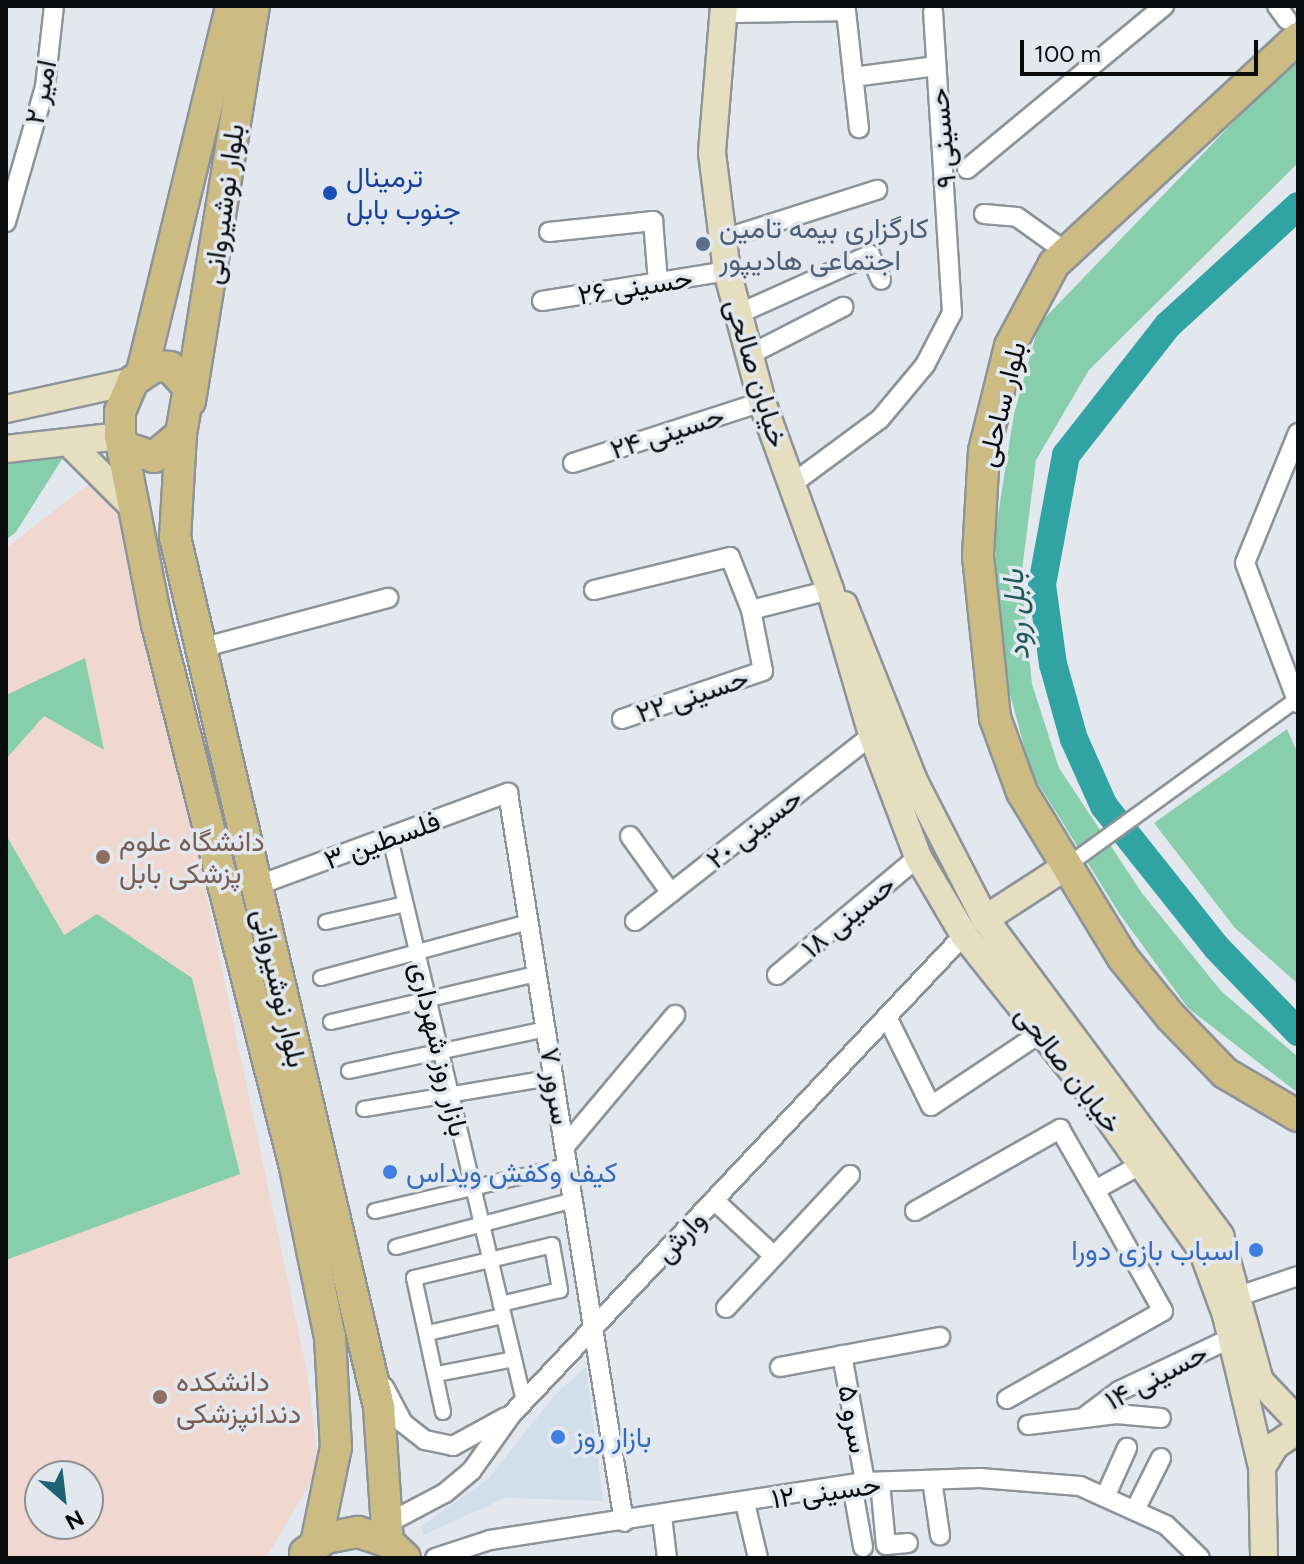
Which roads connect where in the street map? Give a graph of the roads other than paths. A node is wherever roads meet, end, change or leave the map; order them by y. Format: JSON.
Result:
{"nodes":[{"id":1,"x":54,"y":6,"type":"edge"},
{"id":2,"x":231,"y":6,"type":"edge"},
{"id":3,"x":254,"y":6,"type":"edge"},
{"id":4,"x":1164,"y":6,"type":"edge"},
{"id":5,"x":724,"y":9,"type":"edge"},
{"id":6,"x":933,"y":12,"type":"dead end"},
{"id":7,"x":1287,"y":21,"type":"edge"},
{"id":8,"x":936,"y":66,"type":"junction"},
{"id":9,"x":853,"y":77,"type":"junction"},
{"id":10,"x":859,"y":128,"type":"dead end"},
{"id":11,"x":967,"y":169,"type":"dead end"},
{"id":12,"x":877,"y":190,"type":"dead end"},
{"id":13,"x":984,"y":214,"type":"dead end"},
{"id":14,"x":6,"y":222,"type":"edge"},
{"id":15,"x":549,"y":232,"type":"dead end"},
{"id":16,"x":723,"y":239,"type":"junction"},
{"id":17,"x":1066,"y":252,"type":"junction"},
{"id":18,"x":727,"y":271,"type":"junction"},
{"id":19,"x":881,"y":280,"type":"dead end"},
{"id":20,"x":658,"y":282,"type":"junction"},
{"id":21,"x":542,"y":301,"type":"dead end"},
{"id":22,"x":843,"y":307,"type":"dead end"},
{"id":23,"x":738,"y":314,"type":"junction"},
{"id":24,"x":749,"y":355,"type":"junction"},
{"id":25,"x":137,"y":376,"type":"junction"},
{"id":26,"x":190,"y":401,"type":"junction"},
{"id":27,"x":762,"y":402,"type":"junction"},
{"id":28,"x":33,"y":404,"type":"junction"},
{"id":29,"x":6,"y":409,"type":"edge"},
{"id":30,"x":1298,"y":433,"type":"edge"},
{"id":31,"x":181,"y":434,"type":"junction"},
{"id":32,"x":68,"y":442,"type":"junction"},
{"id":33,"x":124,"y":442,"type":"junction"},
{"id":34,"x":10,"y":448,"type":"edge"},
{"id":35,"x":573,"y":463,"type":"dead end"},
{"id":36,"x":792,"y":484,"type":"junction"},
{"id":37,"x":132,"y":506,"type":"junction"},
{"id":38,"x":175,"y":537,"type":"junction"},
{"id":39,"x":140,"y":544,"type":"junction"},
{"id":40,"x":594,"y":590,"type":"dead end"},
{"id":41,"x":830,"y":590,"type":"junction"},
{"id":42,"x":388,"y":598,"type":"dead end"},
{"id":43,"x":751,"y":610,"type":"junction"},
{"id":44,"x":201,"y":648,"type":"junction"},
{"id":45,"x":1298,"y":699,"type":"edge"},
{"id":46,"x":622,"y":719,"type":"dead end"},
{"id":47,"x":872,"y":735,"type":"junction"},
{"id":48,"x":508,"y":793,"type":"joint"},
{"id":49,"x":630,"y":836,"type":"dead end"},
{"id":50,"x":390,"y":838,"type":"junction"},
{"id":51,"x":918,"y":857,"type":"junction"},
{"id":52,"x":1068,"y":865,"type":"junction"},
{"id":53,"x":256,"y":886,"type":"junction"},
{"id":54,"x":671,"y":893,"type":"junction"},
{"id":55,"x":405,"y":904,"type":"junction"},
{"id":56,"x":635,"y":921,"type":"dead end"},
{"id":57,"x":326,"y":922,"type":"dead end"},
{"id":58,"x":529,"y":922,"type":"junction"},
{"id":59,"x":975,"y":927,"type":"junction"},
{"id":60,"x":417,"y":953,"type":"junction"},
{"id":61,"x":536,"y":974,"type":"junction"},
{"id":62,"x":777,"y":975,"type":"dead end"},
{"id":63,"x":321,"y":978,"type":"dead end"},
{"id":64,"x":428,"y":1000,"type":"junction"},
{"id":65,"x":675,"y":1015,"type":"dead end"},
{"id":66,"x":887,"y":1017,"type":"junction"},
{"id":67,"x":331,"y":1022,"type":"dead end"},
{"id":68,"x":546,"y":1029,"type":"junction"},
{"id":69,"x":1042,"y":1032,"type":"junction"},
{"id":70,"x":440,"y":1050,"type":"junction"},
{"id":71,"x":349,"y":1071,"type":"dead end"},
{"id":72,"x":555,"y":1077,"type":"junction"},
{"id":73,"x":450,"y":1091,"type":"junction"},
{"id":74,"x":364,"y":1109,"type":"dead end"},
{"id":75,"x":1298,"y":1116,"type":"edge"},
{"id":76,"x":566,"y":1145,"type":"junction"},
{"id":77,"x":1142,"y":1164,"type":"junction"},
{"id":78,"x":569,"y":1165,"type":"junction"},
{"id":79,"x":850,"y":1175,"type":"dead end"},
{"id":80,"x":473,"y":1189,"type":"junction"},
{"id":81,"x":1095,"y":1190,"type":"junction"},
{"id":82,"x":574,"y":1200,"type":"junction"},
{"id":83,"x":714,"y":1200,"type":"junction"},
{"id":84,"x":375,"y":1211,"type":"dead end"},
{"id":85,"x":915,"y":1211,"type":"dead end"},
{"id":86,"x":482,"y":1226,"type":"junction"},
{"id":87,"x":396,"y":1247,"type":"dead end"},
{"id":88,"x":774,"y":1256,"type":"junction"},
{"id":89,"x":490,"y":1260,"type":"junction"},
{"id":90,"x":1298,"y":1276,"type":"edge"},
{"id":91,"x":1239,"y":1296,"type":"junction"},
{"id":92,"x":726,"y":1308,"type":"dead end"},
{"id":93,"x":502,"y":1310,"type":"junction"},
{"id":94,"x":596,"y":1325,"type":"junction"},
{"id":95,"x":428,"y":1333,"type":"junction"},
{"id":96,"x":940,"y":1337,"type":"dead end"},
{"id":97,"x":1231,"y":1338,"type":"junction"},
{"id":98,"x":842,"y":1355,"type":"junction"},
{"id":99,"x":368,"y":1358,"type":"junction"},
{"id":100,"x":514,"y":1359,"type":"junction"},
{"id":101,"x":780,"y":1367,"type":"dead end"},
{"id":102,"x":437,"y":1374,"type":"junction"},
{"id":103,"x":1007,"y":1399,"type":"dead end"},
{"id":104,"x":518,"y":1407,"type":"junction"},
{"id":105,"x":443,"y":1412,"type":"dead end"},
{"id":106,"x":1247,"y":1412,"type":"junction"},
{"id":107,"x":1290,"y":1413,"type":"edge"},
{"id":108,"x":1083,"y":1418,"type":"junction"},
{"id":109,"x":1161,"y":1418,"type":"dead end"},
{"id":110,"x":1028,"y":1425,"type":"dead end"},
{"id":111,"x":1298,"y":1430,"type":"edge"},
{"id":112,"x":336,"y":1447,"type":"junction"},
{"id":113,"x":383,"y":1448,"type":"junction"},
{"id":114,"x":1127,"y":1448,"type":"dead end"},
{"id":115,"x":1161,"y":1458,"type":"dead end"},
{"id":116,"x":1264,"y":1479,"type":"junction"},
{"id":117,"x":932,"y":1480,"type":"junction"},
{"id":118,"x":866,"y":1483,"type":"junction"},
{"id":119,"x":1105,"y":1497,"type":"junction"},
{"id":120,"x":745,"y":1503,"type":"junction"},
{"id":121,"x":1135,"y":1510,"type":"junction"},
{"id":122,"x":662,"y":1516,"type":"junction"},
{"id":123,"x":624,"y":1522,"type":"junction"},
{"id":124,"x":940,"y":1535,"type":"dead end"},
{"id":125,"x":393,"y":1541,"type":"edge"},
{"id":126,"x":908,"y":1543,"type":"dead end"},
{"id":127,"x":863,"y":1547,"type":"dead end"},
{"id":128,"x":308,"y":1551,"type":"edge"},
{"id":129,"x":435,"y":1558,"type":"edge"},
{"id":130,"x":667,"y":1558,"type":"edge"},
{"id":131,"x":758,"y":1558,"type":"edge"},
{"id":132,"x":1200,"y":1558,"type":"edge"},
{"id":133,"x":1264,"y":1558,"type":"edge"},
{"id":134,"x":1282,"y":1558,"type":"edge"}],
"edges":[{"from":1,"to":14,"type":"street","name":"امیر ۲"},
{"from":2,"to":25,"type":"main road","name":"بلوار نوشیروانی"},
{"from":3,"to":26,"type":"main road","name":"بلوار نوشیروانی"},
{"from":4,"to":11,"type":"street"},
{"from":5,"to":9,"type":"street"},
{"from":5,"to":16,"type":"main road","name":"خيابان صالحی"},
{"from":6,"to":8,"type":"street","name":"حسینی ٩"},
{"from":7,"to":17,"type":"main road","name":"بلوار ساحلی"},
{"from":8,"to":9,"type":"street"},
{"from":8,"to":36,"type":"street","name":"حسینی ٩"},
{"from":9,"to":10,"type":"street"},
{"from":12,"to":16,"type":"street"},
{"from":13,"to":17,"type":"street"},
{"from":15,"to":20,"type":"street"},
{"from":16,"to":18,"type":"main road","name":"خيابان صالحی"},
{"from":17,"to":52,"type":"main road","name":"بلوار ساحلی"},
{"from":18,"to":20,"type":"street","name":"حسینی ۲۶"},
{"from":18,"to":23,"type":"main road","name":"خيابان صالحی"},
{"from":19,"to":23,"type":"street"},
{"from":20,"to":21,"type":"street","name":"حسینی ۲۶"},
{"from":22,"to":24,"type":"street"},
{"from":23,"to":24,"type":"main road","name":"خيابان صالحی"},
{"from":24,"to":27,"type":"main road","name":"خيابان صالحی"},
{"from":25,"to":26,"type":"main road"},
{"from":25,"to":28,"type":"main road"},
{"from":25,"to":33,"type":"main road"},
{"from":26,"to":31,"type":"main road"},
{"from":27,"to":35,"type":"street","name":"حسینی ۲۴"},
{"from":27,"to":36,"type":"main road","name":"خيابان صالحی"},
{"from":28,"to":29,"type":"main road"},
{"from":28,"to":34,"type":"main road"},
{"from":30,"to":45,"type":"street"},
{"from":31,"to":33,"type":"main road"},
{"from":31,"to":38,"type":"main road","name":"بلوار نوشیروانی"},
{"from":32,"to":33,"type":"main road"},
{"from":32,"to":34,"type":"main road"},
{"from":32,"to":37,"type":"main road"},
{"from":33,"to":37,"type":"main road","name":"بلوار نوشیروانی"},
{"from":36,"to":41,"type":"main road","name":"خيابان صالحی"},
{"from":37,"to":39,"type":"main road","name":"بلوار نوشیروانی"},
{"from":38,"to":39,"type":"main road"},
{"from":38,"to":44,"type":"main road","name":"بلوار نوشیروانی"},
{"from":39,"to":112,"type":"main road","name":"بلوار نوشیروانی"},
{"from":40,"to":43,"type":"street"},
{"from":41,"to":43,"type":"street"},
{"from":41,"to":47,"type":"main road","name":"خيابان صالحی"},
{"from":41,"to":59,"type":"main road","name":"خيابان صالحی"},
{"from":42,"to":44,"type":"street"},
{"from":43,"to":46,"type":"street","name":"حسینی ۲۲"},
{"from":44,"to":53,"type":"main road","name":"بلوار نوشیروانی"},
{"from":45,"to":52,"type":"street"},
{"from":47,"to":51,"type":"main road","name":"خيابان صالحی"},
{"from":47,"to":54,"type":"street","name":"حسینی ٢٠"},
{"from":48,"to":50,"type":"street","name":"فلسطین ۳"},
{"from":48,"to":58,"type":"street","name":"سرور ۷"},
{"from":49,"to":54,"type":"street"},
{"from":50,"to":53,"type":"street","name":"فلسطین ۳"},
{"from":50,"to":55,"type":"street","name":"بازار روز شهرداری"},
{"from":51,"to":59,"type":"main road","name":"خيابان صالحی"},
{"from":51,"to":62,"type":"street","name":"حسینی ۱۸"},
{"from":52,"to":59,"type":"main road"},
{"from":52,"to":75,"type":"main road","name":"بلوار ساحلی"},
{"from":53,"to":99,"type":"main road","name":"بلوار نوشیروانی"},
{"from":54,"to":56,"type":"street","name":"حسینی ٢٠"},
{"from":55,"to":57,"type":"street"},
{"from":55,"to":60,"type":"street","name":"بازار روز شهرداری"},
{"from":58,"to":60,"type":"street"},
{"from":58,"to":61,"type":"street","name":"سرور ۷"},
{"from":59,"to":66,"type":"street","name":"وارش"},
{"from":59,"to":69,"type":"main road","name":"خيابان صالحی"},
{"from":59,"to":91,"type":"main road","name":"خيابان صالحی"},
{"from":60,"to":63,"type":"street"},
{"from":60,"to":64,"type":"street","name":"بازار روز شهرداری"},
{"from":61,"to":64,"type":"street"},
{"from":61,"to":68,"type":"street","name":"سرور ۷"},
{"from":64,"to":67,"type":"street"},
{"from":64,"to":70,"type":"street","name":"بازار روز شهرداری"},
{"from":65,"to":76,"type":"street"},
{"from":66,"to":69,"type":"street"},
{"from":66,"to":83,"type":"street","name":"وارش"},
{"from":68,"to":70,"type":"street"},
{"from":68,"to":72,"type":"street","name":"سرور ۷"},
{"from":69,"to":77,"type":"main road","name":"خيابان صالحی"},
{"from":70,"to":71,"type":"street"},
{"from":70,"to":73,"type":"street","name":"بازار روز شهرداری"},
{"from":72,"to":73,"type":"street"},
{"from":72,"to":76,"type":"street","name":"سرور ۷"},
{"from":73,"to":74,"type":"street"},
{"from":73,"to":80,"type":"street","name":"بازار روز شهرداری"},
{"from":76,"to":78,"type":"street","name":"سرور ۷"},
{"from":77,"to":81,"type":"street"},
{"from":77,"to":97,"type":"main road","name":"خيابان صالحی"},
{"from":78,"to":80,"type":"street"},
{"from":78,"to":82,"type":"street","name":"سرور ۷"},
{"from":79,"to":88,"type":"street"},
{"from":80,"to":84,"type":"street"},
{"from":80,"to":86,"type":"street","name":"بازار روز شهرداری"},
{"from":81,"to":85,"type":"street"},
{"from":81,"to":103,"type":"street"},
{"from":82,"to":86,"type":"street"},
{"from":82,"to":94,"type":"street","name":"سرور ۷"},
{"from":83,"to":88,"type":"street"},
{"from":83,"to":94,"type":"street","name":"وارش"},
{"from":86,"to":87,"type":"street"},
{"from":86,"to":89,"type":"street","name":"بازار روز شهرداری"},
{"from":88,"to":92,"type":"street"},
{"from":89,"to":93,"type":"street","name":"بازار روز شهرداری"},
{"from":89,"to":93,"type":"street"},
{"from":89,"to":95,"type":"street"},
{"from":90,"to":91,"type":"street"},
{"from":91,"to":107,"type":"main road","name":"خيابان صالحی"},
{"from":93,"to":95,"type":"street"},
{"from":93,"to":100,"type":"street","name":"بازار روز شهرداری"},
{"from":94,"to":104,"type":"street","name":"وارش"},
{"from":94,"to":123,"type":"street","name":"سرور ۷"},
{"from":95,"to":102,"type":"street"},
{"from":96,"to":98,"type":"street"},
{"from":97,"to":106,"type":"main road","name":"خيابان صالحی"},
{"from":97,"to":108,"type":"street","name":"حسینی ۱۴"},
{"from":98,"to":101,"type":"street"},
{"from":98,"to":118,"type":"street","name":"سرو ۵"},
{"from":99,"to":104,"type":"street"},
{"from":99,"to":113,"type":"main road","name":"بلوار نوشیروانی"},
{"from":100,"to":102,"type":"street"},
{"from":100,"to":104,"type":"street","name":"بازار روز شهرداری"},
{"from":102,"to":105,"type":"street"},
{"from":104,"to":125,"type":"street","name":"وارش"},
{"from":106,"to":107,"type":"main road"},
{"from":106,"to":116,"type":"main road","name":"خيابان صالحی"},
{"from":108,"to":109,"type":"street"},
{"from":108,"to":110,"type":"street"},
{"from":111,"to":116,"type":"main road"},
{"from":112,"to":113,"type":"main road"},
{"from":112,"to":128,"type":"main road","name":"بلوار نوشیروانی"},
{"from":113,"to":125,"type":"main road","name":"بلوار نوشیروانی"},
{"from":114,"to":119,"type":"street"},
{"from":115,"to":121,"type":"street"},
{"from":116,"to":133,"type":"main road","name":"خيابان صالحی"},
{"from":116,"to":134,"type":"main road"},
{"from":117,"to":118,"type":"street","name":"حسینی ۱۲"},
{"from":117,"to":119,"type":"street","name":"حسینی ۱۲"},
{"from":117,"to":124,"type":"street"},
{"from":118,"to":120,"type":"street","name":"حسینی ۱۲"},
{"from":118,"to":126,"type":"street"},
{"from":118,"to":127,"type":"street"},
{"from":119,"to":121,"type":"street","name":"حسینی ۱۲"},
{"from":120,"to":122,"type":"street","name":"حسینی ۱۲"},
{"from":120,"to":131,"type":"street"},
{"from":121,"to":132,"type":"street","name":"حسینی ۱۲"},
{"from":122,"to":123,"type":"street","name":"حسینی ۱۲"},
{"from":122,"to":130,"type":"street"},
{"from":123,"to":129,"type":"street","name":"حسینی ۱۲"},
{"from":125,"to":128,"type":"main road"}]}
